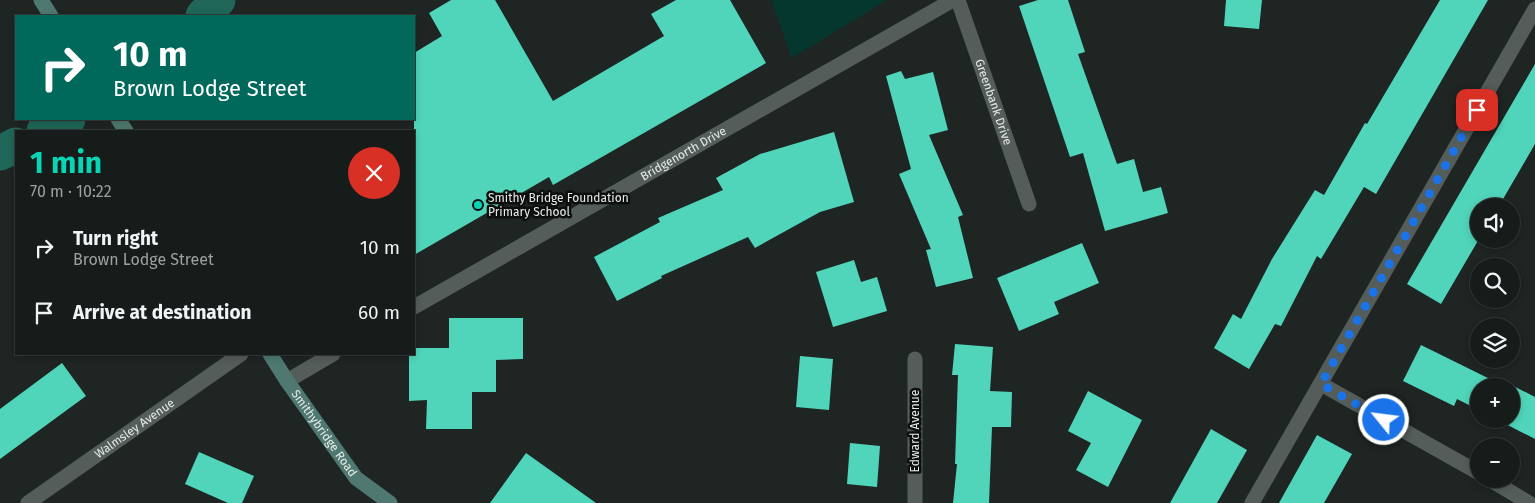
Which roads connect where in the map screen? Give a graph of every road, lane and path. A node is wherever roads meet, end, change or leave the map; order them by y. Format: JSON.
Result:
{"nodes":[{"id":1,"x":41,"y":0,"type":"edge"},
{"id":2,"x":953,"y":0,"type":"edge"},
{"id":3,"x":958,"y":0,"type":"edge"},
{"id":4,"x":1535,"y":9,"type":"edge"},
{"id":5,"x":51,"y":15,"type":"edge"},
{"id":6,"x":1028,"y":204,"type":"dead end"},
{"id":7,"x":415,"y":306,"type":"edge"},
{"id":8,"x":240,"y":355,"type":"edge"},
{"id":9,"x":271,"y":355,"type":"edge"},
{"id":10,"x":331,"y":355,"type":"edge"},
{"id":11,"x":915,"y":359,"type":"dead end"},
{"id":12,"x":287,"y":381,"type":"junction"},
{"id":13,"x":1321,"y":384,"type":"junction"},
{"id":14,"x":1470,"y":468,"type":"edge"},
{"id":15,"x":1503,"y":488,"type":"edge"},
{"id":16,"x":28,"y":503,"type":"edge"},
{"id":17,"x":390,"y":503,"type":"edge"},
{"id":18,"x":915,"y":503,"type":"edge"},
{"id":19,"x":1252,"y":503,"type":"edge"},
{"id":20,"x":1528,"y":503,"type":"edge"}],
"edges":[{"from":1,"to":5,"type":"street"},
{"from":2,"to":7,"type":"street","name":"Bridgenorth Drive"},
{"from":3,"to":6,"type":"street","name":"Greenbank Drive"},
{"from":4,"to":13,"type":"street"},
{"from":8,"to":16,"type":"street","name":"Walmsley Avenue"},
{"from":9,"to":12,"type":"street","name":"Smithybridge Road"},
{"from":10,"to":12,"type":"street"},
{"from":11,"to":18,"type":"street","name":"Edward Avenue"},
{"from":12,"to":17,"type":"street","name":"Smithybridge Road"},
{"from":13,"to":14,"type":"street"},
{"from":13,"to":19,"type":"street"},
{"from":15,"to":20,"type":"street"}]}
